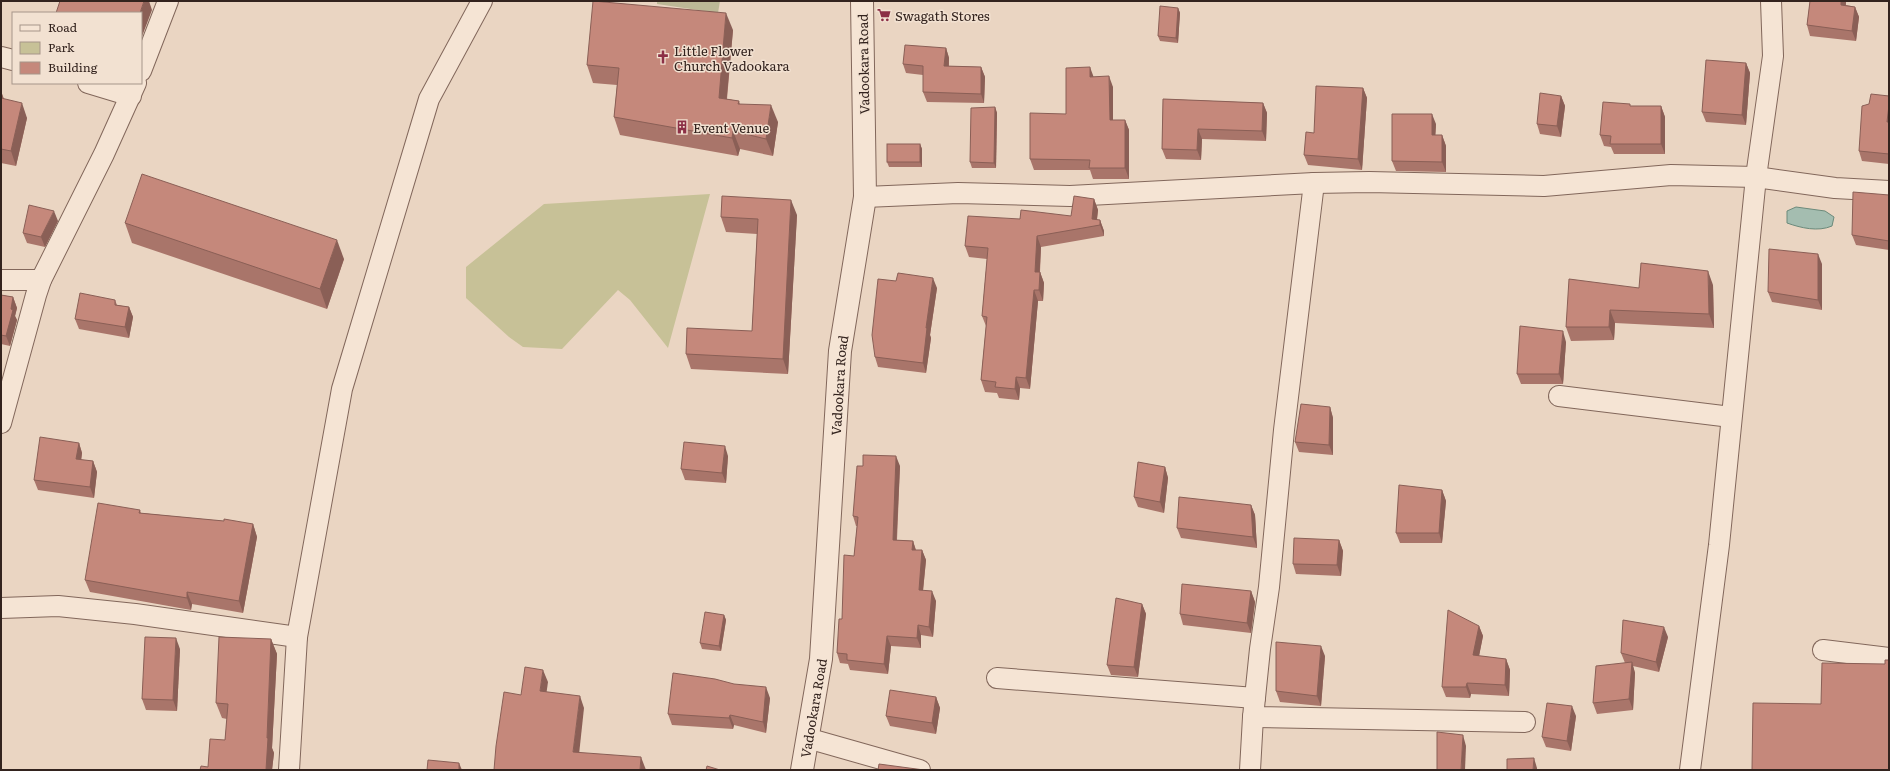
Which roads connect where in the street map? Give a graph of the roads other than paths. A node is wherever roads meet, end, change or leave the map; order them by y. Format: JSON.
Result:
{"nodes":[{"id":1,"x":168,"y":1,"type":"edge"},
{"id":2,"x":482,"y":1,"type":"edge"},
{"id":3,"x":862,"y":1,"type":"edge"},
{"id":4,"x":1771,"y":1,"type":"edge"},
{"id":5,"x":1,"y":57,"type":"edge"},
{"id":6,"x":12,"y":60,"type":"edge"},
{"id":7,"x":142,"y":68,"type":"edge"},
{"id":8,"x":95,"y":84,"type":"edge"},
{"id":9,"x":134,"y":90,"type":"edge"},
{"id":10,"x":1756,"y":177,"type":"junction"},
{"id":11,"x":1314,"y":183,"type":"junction"},
{"id":12,"x":1889,"y":190,"type":"edge"},
{"id":13,"x":865,"y":197,"type":"junction"},
{"id":14,"x":1,"y":280,"type":"edge"},
{"id":15,"x":41,"y":280,"type":"junction"},
{"id":16,"x":1559,"y":396,"type":"dead end"},
{"id":17,"x":1731,"y":417,"type":"junction"},
{"id":18,"x":1,"y":423,"type":"edge"},
{"id":19,"x":1,"y":608,"type":"edge"},
{"id":20,"x":297,"y":637,"type":"junction"},
{"id":21,"x":1823,"y":650,"type":"dead end"},
{"id":22,"x":1889,"y":658,"type":"edge"},
{"id":23,"x":997,"y":678,"type":"dead end"},
{"id":24,"x":1255,"y":698,"type":"junction"},
{"id":25,"x":1253,"y":717,"type":"junction"},
{"id":26,"x":1524,"y":722,"type":"dead end"},
{"id":27,"x":807,"y":738,"type":"junction"},
{"id":28,"x":289,"y":770,"type":"edge"},
{"id":29,"x":802,"y":770,"type":"edge"},
{"id":30,"x":920,"y":770,"type":"edge"},
{"id":31,"x":1250,"y":770,"type":"edge"},
{"id":32,"x":1690,"y":770,"type":"edge"}],
"edges":[{"from":1,"to":7,"type":"street"},
{"from":2,"to":20,"type":"street"},
{"from":3,"to":13,"type":"street","name":"Vadookara Road"},
{"from":4,"to":10,"type":"street"},
{"from":5,"to":6,"type":"street"},
{"from":8,"to":9,"type":"street"},
{"from":9,"to":15,"type":"street"},
{"from":10,"to":11,"type":"street"},
{"from":10,"to":12,"type":"street"},
{"from":10,"to":17,"type":"street"},
{"from":11,"to":13,"type":"street"},
{"from":11,"to":24,"type":"street"},
{"from":13,"to":27,"type":"street","name":"Vadookara Road"},
{"from":14,"to":15,"type":"street"},
{"from":15,"to":18,"type":"street"},
{"from":16,"to":17,"type":"street"},
{"from":17,"to":32,"type":"street"},
{"from":19,"to":20,"type":"street"},
{"from":20,"to":28,"type":"street"},
{"from":21,"to":22,"type":"street"},
{"from":23,"to":24,"type":"street"},
{"from":24,"to":25,"type":"street"},
{"from":25,"to":26,"type":"street"},
{"from":25,"to":31,"type":"street"},
{"from":27,"to":29,"type":"street","name":"Vadookara Road"},
{"from":27,"to":30,"type":"street"}]}
